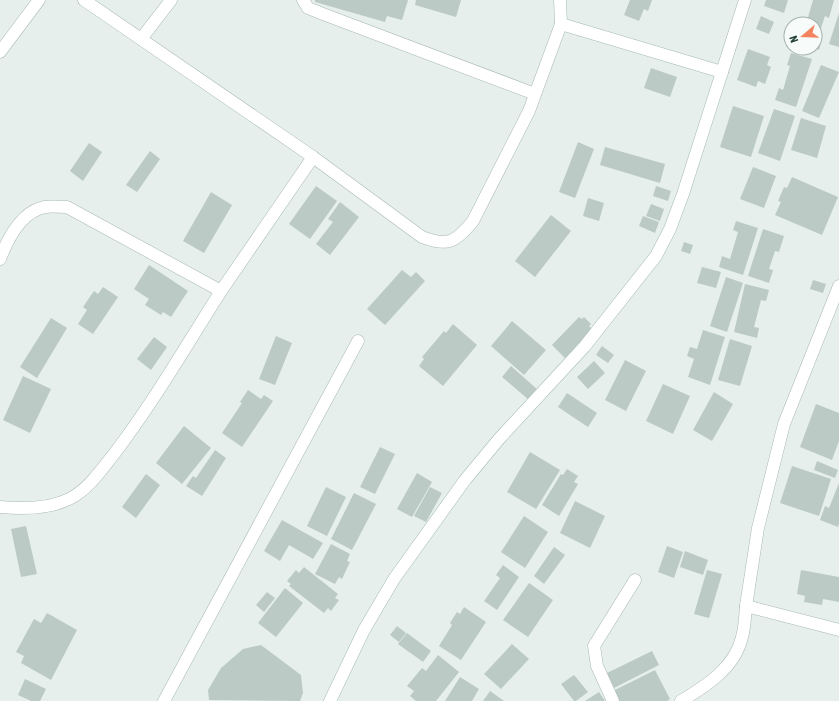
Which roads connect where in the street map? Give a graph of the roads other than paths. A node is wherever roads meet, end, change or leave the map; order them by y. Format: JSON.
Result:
{"nodes":[{"id":1,"x":39,"y":0,"type":"edge"},
{"id":2,"x":84,"y":0,"type":"edge"},
{"id":3,"x":171,"y":0,"type":"edge"},
{"id":4,"x":303,"y":0,"type":"edge"},
{"id":5,"x":560,"y":0,"type":"edge"},
{"id":6,"x":745,"y":0,"type":"edge"},
{"id":7,"x":561,"y":24,"type":"junction"},
{"id":8,"x":141,"y":39,"type":"junction"},
{"id":9,"x":0,"y":52,"type":"edge"},
{"id":10,"x":722,"y":72,"type":"junction"},
{"id":11,"x":535,"y":94,"type":"junction"},
{"id":12,"x":313,"y":157,"type":"junction"},
{"id":13,"x":0,"y":259,"type":"edge"},
{"id":14,"x":839,"y":286,"type":"edge"},
{"id":15,"x":221,"y":291,"type":"junction"},
{"id":16,"x":358,"y":341,"type":"dead end"},
{"id":17,"x":0,"y":507,"type":"edge"},
{"id":18,"x":635,"y":580,"type":"dead end"},
{"id":19,"x":746,"y":606,"type":"junction"},
{"id":20,"x":839,"y":630,"type":"edge"},
{"id":21,"x":164,"y":701,"type":"edge"},
{"id":22,"x":330,"y":701,"type":"edge"},
{"id":23,"x":613,"y":701,"type":"edge"},
{"id":24,"x":681,"y":701,"type":"edge"}],
"edges":[{"from":1,"to":9,"type":"street"},
{"from":2,"to":8,"type":"street"},
{"from":3,"to":8,"type":"street"},
{"from":4,"to":11,"type":"street"},
{"from":5,"to":7,"type":"street"},
{"from":6,"to":10,"type":"street"},
{"from":7,"to":10,"type":"street"},
{"from":7,"to":11,"type":"street"},
{"from":8,"to":12,"type":"street"},
{"from":10,"to":22,"type":"street"},
{"from":11,"to":12,"type":"street"},
{"from":12,"to":15,"type":"street"},
{"from":13,"to":15,"type":"street"},
{"from":14,"to":19,"type":"street"},
{"from":15,"to":17,"type":"street"},
{"from":16,"to":21,"type":"street"},
{"from":18,"to":23,"type":"street"},
{"from":19,"to":20,"type":"street"},
{"from":19,"to":24,"type":"street"}]}
